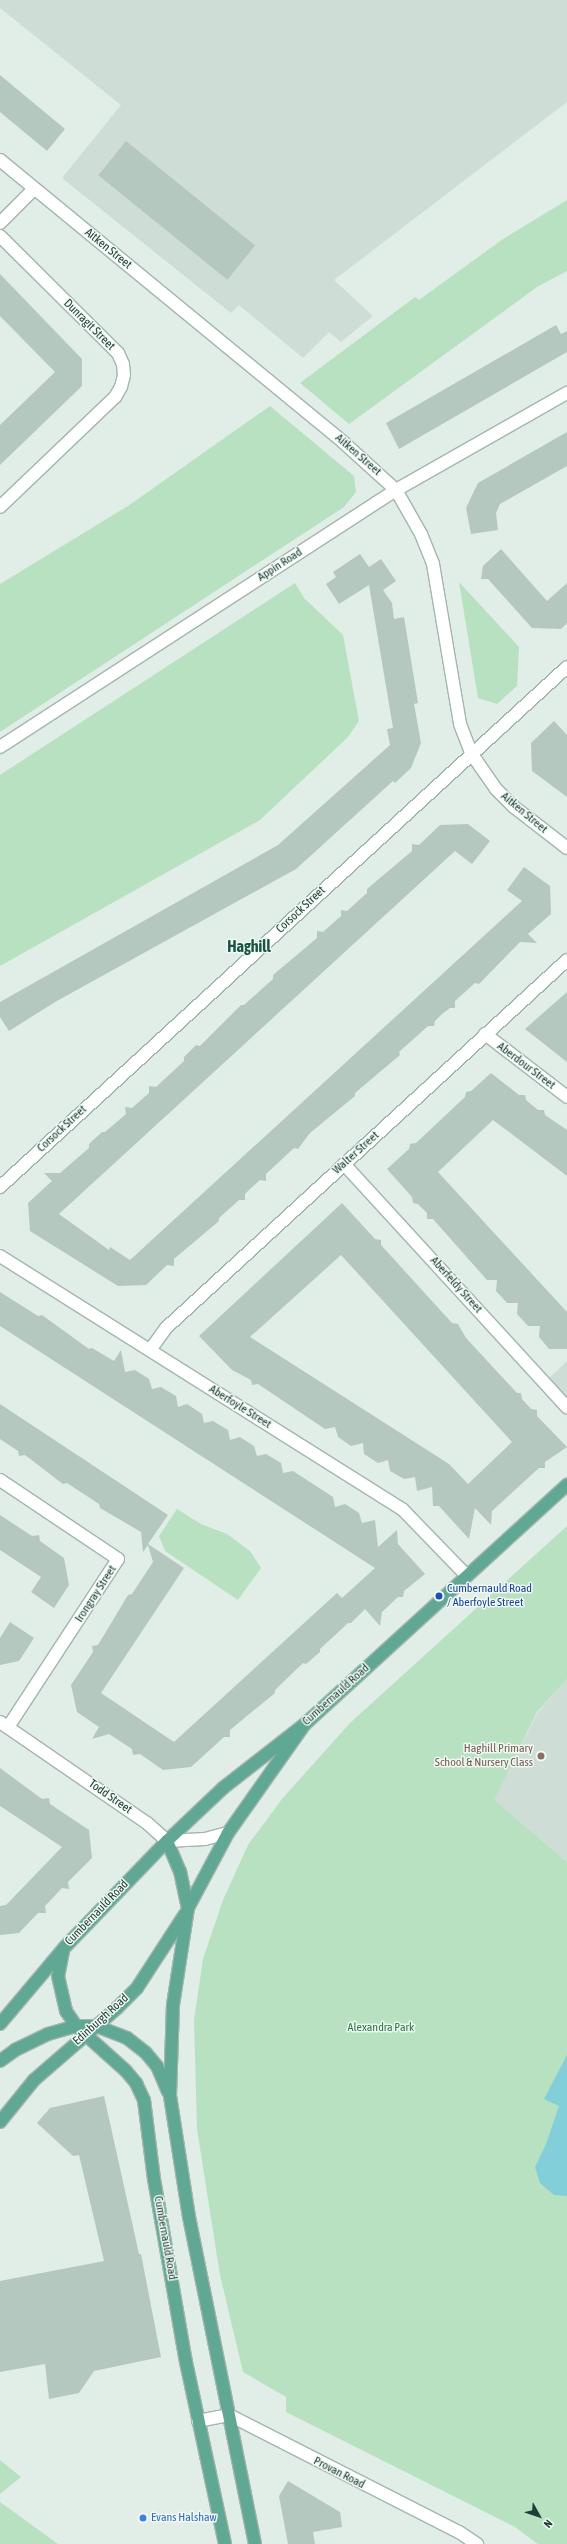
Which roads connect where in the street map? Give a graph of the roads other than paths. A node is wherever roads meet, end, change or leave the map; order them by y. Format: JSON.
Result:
{"nodes":[{"id":1,"x":0,"y":160,"type":"edge"},
{"id":2,"x":34,"y":189,"type":"junction"},
{"id":3,"x":0,"y":222,"type":"edge"},
{"id":4,"x":0,"y":236,"type":"edge"},
{"id":5,"x":567,"y":393,"type":"edge"},
{"id":6,"x":396,"y":490,"type":"junction"},
{"id":7,"x":0,"y":507,"type":"edge"},
{"id":8,"x":567,"y":667,"type":"edge"},
{"id":9,"x":0,"y":747,"type":"edge"},
{"id":10,"x":472,"y":753,"type":"junction"},
{"id":11,"x":567,"y":848,"type":"edge"},
{"id":12,"x":567,"y":960,"type":"edge"},
{"id":13,"x":485,"y":1034,"type":"junction"},
{"id":14,"x":567,"y":1097,"type":"edge"},
{"id":15,"x":344,"y":1164,"type":"junction"},
{"id":16,"x":0,"y":1187,"type":"edge"},
{"id":17,"x":0,"y":1256,"type":"edge"},
{"id":18,"x":150,"y":1350,"type":"junction"},
{"id":19,"x":567,"y":1407,"type":"edge"},
{"id":20,"x":0,"y":1480,"type":"edge"},
{"id":21,"x":567,"y":1485,"type":"edge"},
{"id":22,"x":466,"y":1576,"type":"junction"},
{"id":23,"x":305,"y":1724,"type":"junction"},
{"id":24,"x":4,"y":1725,"type":"edge"},
{"id":25,"x":228,"y":1833,"type":"junction"},
{"id":26,"x":167,"y":1841,"type":"junction"},
{"id":27,"x":188,"y":1908,"type":"junction"},
{"id":28,"x":64,"y":1948,"type":"junction"},
{"id":29,"x":0,"y":2024,"type":"edge"},
{"id":30,"x":76,"y":2026,"type":"junction"},
{"id":31,"x":96,"y":2026,"type":"junction"},
{"id":32,"x":85,"y":2035,"type":"junction"},
{"id":33,"x":0,"y":2061,"type":"edge"},
{"id":34,"x":170,"y":2095,"type":"junction"},
{"id":35,"x":0,"y":2122,"type":"edge"},
{"id":36,"x":229,"y":2415,"type":"junction"},
{"id":37,"x":198,"y":2420,"type":"junction"},
{"id":38,"x":225,"y":2544,"type":"edge"},
{"id":39,"x":255,"y":2544,"type":"edge"},
{"id":40,"x":477,"y":2544,"type":"edge"}],
"edges":[{"from":1,"to":2,"type":"street","name":"Aitken Street"},
{"from":2,"to":3,"type":"street"},
{"from":2,"to":6,"type":"street","name":"Aitken Street"},
{"from":4,"to":7,"type":"street","name":"Dunragit Street"},
{"from":5,"to":6,"type":"street","name":"Appin Road"},
{"from":6,"to":9,"type":"street","name":"Appin Road"},
{"from":6,"to":10,"type":"street","name":"Aitken Street"},
{"from":8,"to":10,"type":"street","name":"Corsock Street"},
{"from":10,"to":11,"type":"street","name":"Aitken Street"},
{"from":10,"to":16,"type":"street","name":"Corsock Street"},
{"from":12,"to":13,"type":"street","name":"Walter Street"},
{"from":13,"to":14,"type":"street","name":"Aberdour Street"},
{"from":13,"to":15,"type":"street","name":"Walter Street"},
{"from":15,"to":18,"type":"street","name":"Walter Street"},
{"from":15,"to":19,"type":"street","name":"Aberfeldy Street"},
{"from":17,"to":18,"type":"street","name":"Aberfoyle Street"},
{"from":18,"to":22,"type":"street","name":"Aberfoyle Street"},
{"from":20,"to":24,"type":"street","name":"Irongray Street"},
{"from":21,"to":22,"type":"main road","name":"Cumbernauld Road"},
{"from":22,"to":23,"type":"main road","name":"Cumbernauld Road"},
{"from":23,"to":25,"type":"main road","name":"Edinburgh Road"},
{"from":23,"to":26,"type":"main road","name":"Cumbernauld Road"},
{"from":24,"to":26,"type":"street","name":"Todd Street"},
{"from":25,"to":26,"type":"street"},
{"from":25,"to":27,"type":"main road","name":"Edinburgh Road"},
{"from":26,"to":27,"type":"main road"},
{"from":26,"to":28,"type":"main road","name":"Cumbernauld Road"},
{"from":27,"to":31,"type":"main road","name":"Edinburgh Road"},
{"from":27,"to":34,"type":"main road"},
{"from":28,"to":29,"type":"main road"},
{"from":28,"to":30,"type":"main road","name":"Cumbernauld Road"},
{"from":30,"to":31,"type":"main road"},
{"from":30,"to":32,"type":"main road","name":"Cumbernauld Road"},
{"from":30,"to":33,"type":"main road"},
{"from":31,"to":32,"type":"main road","name":"Edinburgh Road"},
{"from":31,"to":34,"type":"main road"},
{"from":32,"to":35,"type":"main road","name":"Edinburgh Road"},
{"from":32,"to":37,"type":"main road","name":"Cumbernauld Road"},
{"from":34,"to":36,"type":"main road"},
{"from":36,"to":37,"type":"street"},
{"from":36,"to":39,"type":"main road"},
{"from":36,"to":40,"type":"street","name":"Provan Road"},
{"from":37,"to":38,"type":"main road","name":"Cumbernauld Road"}]}
